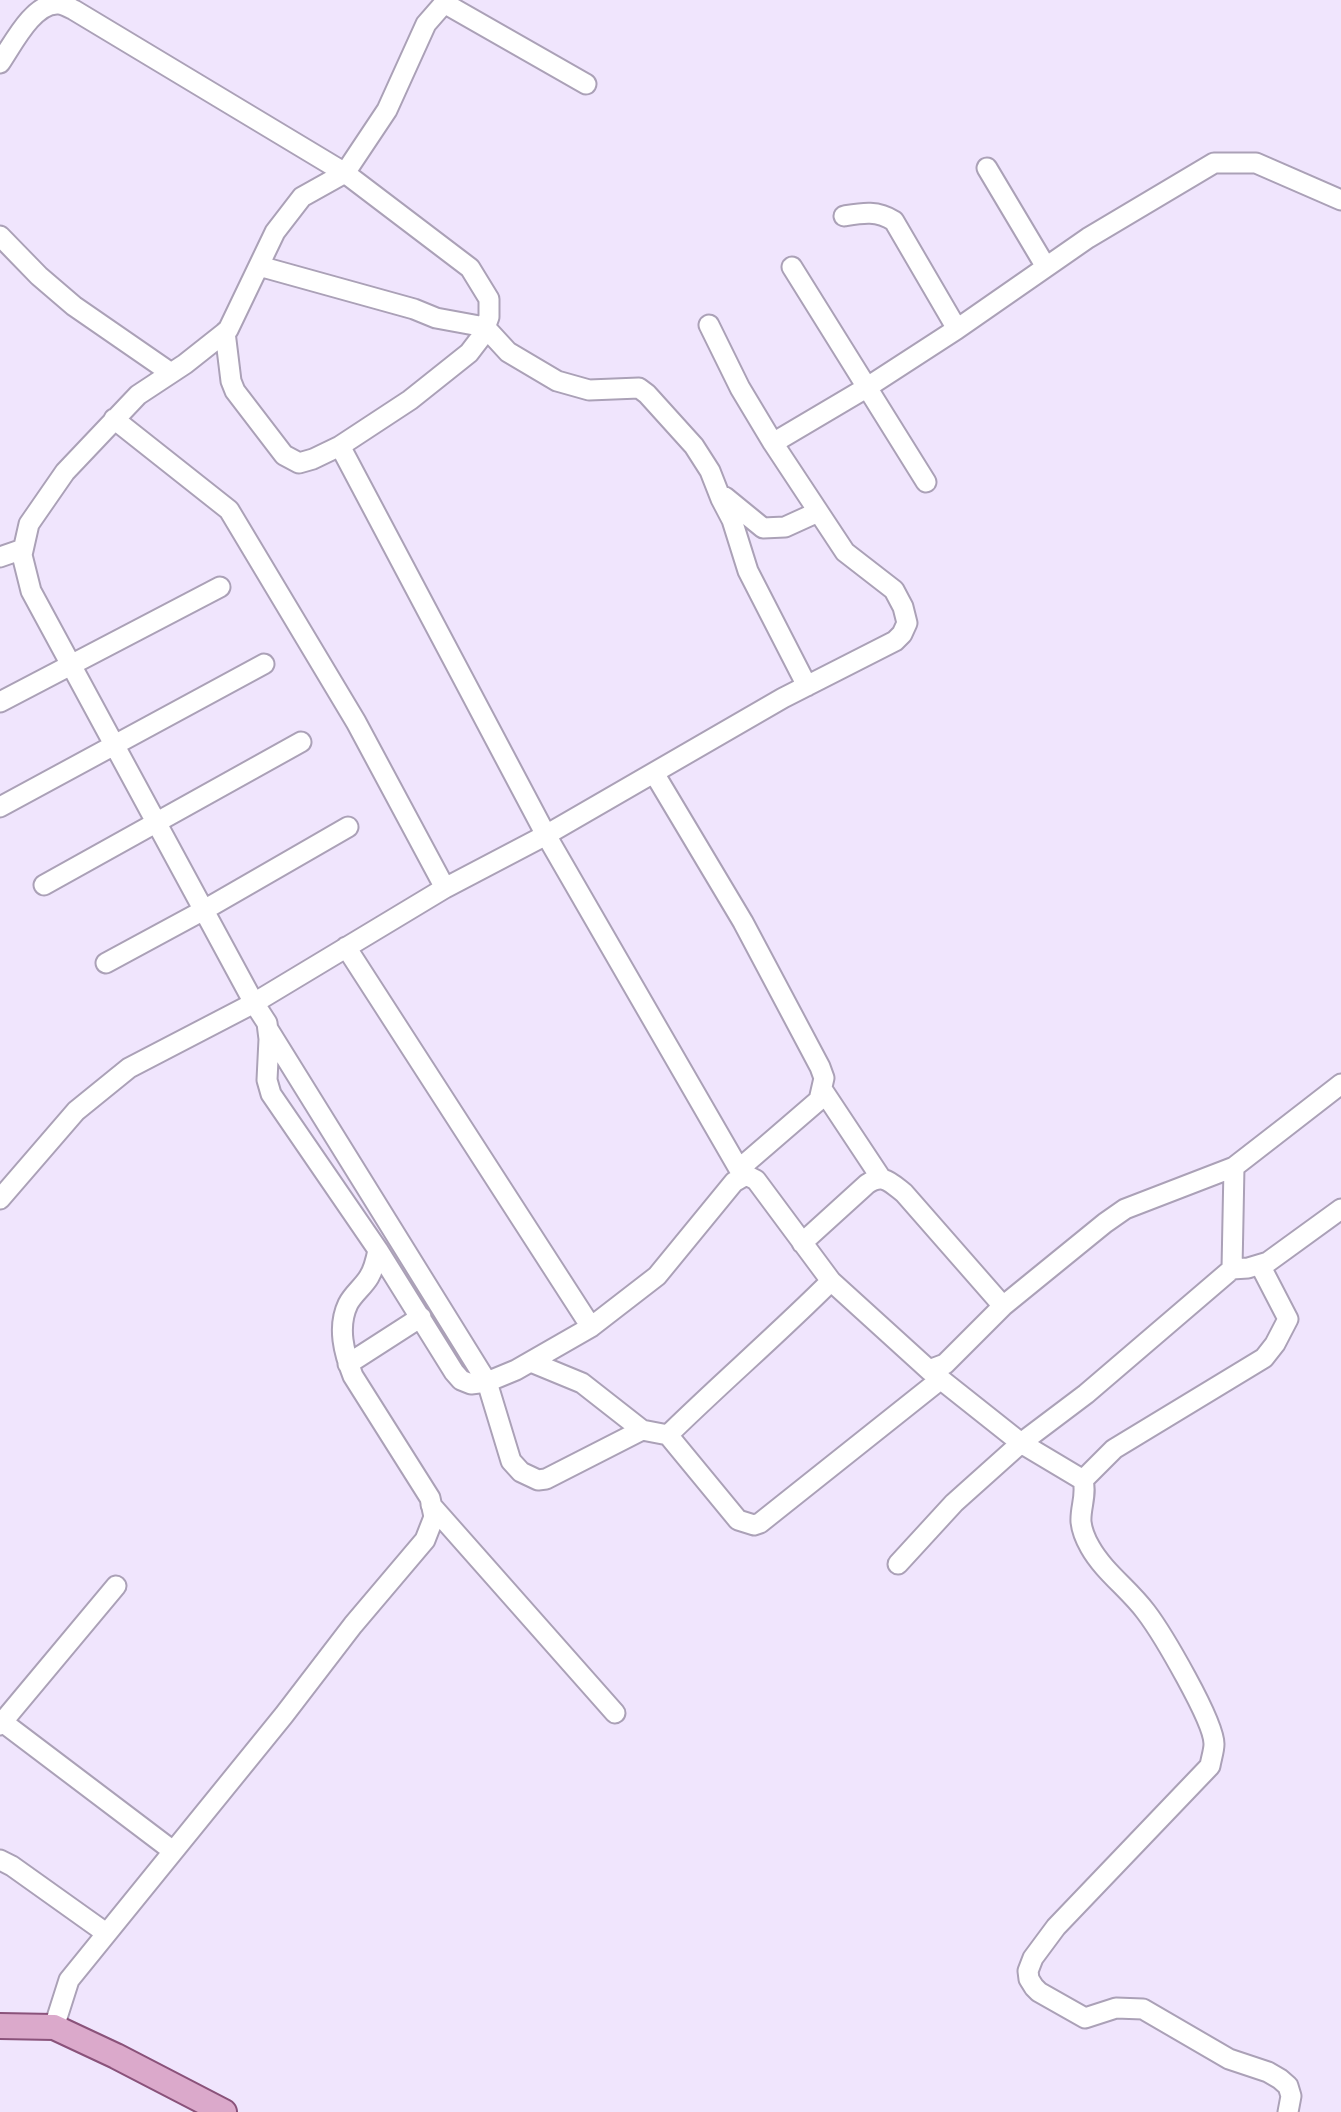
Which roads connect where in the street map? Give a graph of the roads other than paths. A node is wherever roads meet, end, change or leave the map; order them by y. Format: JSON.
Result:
{"nodes":[{"id":1,"x":445,"y":2,"type":"edge"},
{"id":2,"x":0,"y":63,"type":"edge"},
{"id":3,"x":586,"y":84,"type":"dead end"},
{"id":4,"x":987,"y":168,"type":"dead end"},
{"id":5,"x":345,"y":173,"type":"junction"},
{"id":6,"x":1341,"y":200,"type":"edge"},
{"id":7,"x":844,"y":216,"type":"dead end"},
{"id":8,"x":0,"y":236,"type":"edge"},
{"id":9,"x":259,"y":266,"type":"junction"},
{"id":10,"x":792,"y":267,"type":"dead end"},
{"id":11,"x":1046,"y":267,"type":"junction"},
{"id":12,"x":709,"y":325,"type":"dead end"},
{"id":13,"x":485,"y":327,"type":"junction"},
{"id":14,"x":957,"y":329,"type":"junction"},
{"id":15,"x":225,"y":332,"type":"junction"},
{"id":16,"x":172,"y":373,"type":"junction"},
{"id":17,"x":866,"y":388,"type":"junction"},
{"id":18,"x":114,"y":419,"type":"junction"},
{"id":19,"x":773,"y":443,"type":"junction"},
{"id":20,"x":340,"y":446,"type":"junction"},
{"id":21,"x":926,"y":482,"type":"dead end"},
{"id":22,"x":718,"y":492,"type":"junction"},
{"id":23,"x":818,"y":512,"type":"junction"},
{"id":24,"x":23,"y":549,"type":"junction"},
{"id":25,"x":0,"y":557,"type":"edge"},
{"id":26,"x":220,"y":587,"type":"dead end"},
{"id":27,"x":264,"y":664,"type":"dead end"},
{"id":28,"x":72,"y":666,"type":"junction"},
{"id":29,"x":807,"y":686,"type":"junction"},
{"id":30,"x":0,"y":702,"type":"edge"},
{"id":31,"x":301,"y":742,"type":"dead end"},
{"id":32,"x":115,"y":746,"type":"junction"},
{"id":33,"x":654,"y":772,"type":"junction"},
{"id":34,"x":0,"y":807,"type":"edge"},
{"id":35,"x":156,"y":822,"type":"junction"},
{"id":36,"x":348,"y":827,"type":"dead end"},
{"id":37,"x":546,"y":835,"type":"junction"},
{"id":38,"x":44,"y":884,"type":"dead end"},
{"id":39,"x":445,"y":888,"type":"junction"},
{"id":40,"x":204,"y":910,"type":"junction"},
{"id":41,"x":346,"y":947,"type":"junction"},
{"id":42,"x":106,"y":962,"type":"dead end"},
{"id":43,"x":254,"y":1003,"type":"junction"},
{"id":44,"x":268,"y":1029,"type":"junction"},
{"id":45,"x":1341,"y":1084,"type":"edge"},
{"id":46,"x":822,"y":1089,"type":"junction"},
{"id":47,"x":1234,"y":1167,"type":"junction"},
{"id":48,"x":741,"y":1172,"type":"junction"},
{"id":49,"x":881,"y":1178,"type":"junction"},
{"id":50,"x":0,"y":1199,"type":"edge"},
{"id":51,"x":1341,"y":1209,"type":"edge"},
{"id":52,"x":802,"y":1243,"type":"junction"},
{"id":53,"x":378,"y":1250,"type":"junction"},
{"id":54,"x":1260,"y":1265,"type":"junction"},
{"id":55,"x":1232,"y":1269,"type":"junction"},
{"id":56,"x":831,"y":1281,"type":"junction"},
{"id":57,"x":1003,"y":1306,"type":"junction"},
{"id":58,"x":421,"y":1317,"type":"junction"},
{"id":59,"x":591,"y":1327,"type":"junction"},
{"id":60,"x":531,"y":1362,"type":"junction"},
{"id":61,"x":348,"y":1364,"type":"junction"},
{"id":62,"x":935,"y":1374,"type":"junction"},
{"id":63,"x":487,"y":1382,"type":"junction"},
{"id":64,"x":642,"y":1430,"type":"junction"},
{"id":65,"x":667,"y":1435,"type":"junction"},
{"id":66,"x":1021,"y":1443,"type":"junction"},
{"id":67,"x":1083,"y":1480,"type":"junction"},
{"id":68,"x":431,"y":1505,"type":"junction"},
{"id":69,"x":898,"y":1564,"type":"dead end"},
{"id":70,"x":116,"y":1586,"type":"dead end"},
{"id":71,"x":615,"y":1713,"type":"dead end"},
{"id":72,"x":1,"y":1722,"type":"edge"},
{"id":73,"x":173,"y":1851,"type":"junction"},
{"id":74,"x":0,"y":1860,"type":"edge"},
{"id":75,"x":107,"y":1933,"type":"junction"},
{"id":76,"x":0,"y":2026,"type":"edge"},
{"id":77,"x":54,"y":2027,"type":"junction"},
{"id":78,"x":224,"y":2112,"type":"edge"},
{"id":79,"x":1288,"y":2112,"type":"edge"}],
"edges":[{"from":1,"to":3,"type":"street"},
{"from":1,"to":5,"type":"street"},
{"from":2,"to":5,"type":"street"},
{"from":4,"to":11,"type":"street"},
{"from":5,"to":9,"type":"street"},
{"from":5,"to":13,"type":"street"},
{"from":6,"to":11,"type":"street"},
{"from":7,"to":14,"type":"street"},
{"from":8,"to":16,"type":"street"},
{"from":9,"to":13,"type":"street"},
{"from":9,"to":15,"type":"street"},
{"from":10,"to":17,"type":"street"},
{"from":11,"to":14,"type":"street"},
{"from":12,"to":19,"type":"street"},
{"from":13,"to":20,"type":"street"},
{"from":13,"to":22,"type":"street"},
{"from":14,"to":17,"type":"street"},
{"from":15,"to":16,"type":"street"},
{"from":15,"to":20,"type":"street"},
{"from":16,"to":18,"type":"street"},
{"from":17,"to":19,"type":"street"},
{"from":17,"to":21,"type":"street"},
{"from":18,"to":24,"type":"street"},
{"from":18,"to":39,"type":"street"},
{"from":19,"to":23,"type":"street"},
{"from":20,"to":37,"type":"street"},
{"from":22,"to":23,"type":"street"},
{"from":22,"to":29,"type":"street"},
{"from":23,"to":29,"type":"street"},
{"from":24,"to":25,"type":"street"},
{"from":24,"to":28,"type":"street"},
{"from":26,"to":28,"type":"street"},
{"from":27,"to":32,"type":"street"},
{"from":28,"to":30,"type":"street"},
{"from":28,"to":32,"type":"street"},
{"from":29,"to":33,"type":"street"},
{"from":31,"to":35,"type":"street"},
{"from":32,"to":34,"type":"street"},
{"from":32,"to":35,"type":"street"},
{"from":33,"to":37,"type":"street"},
{"from":33,"to":46,"type":"street"},
{"from":35,"to":38,"type":"street"},
{"from":35,"to":40,"type":"street"},
{"from":36,"to":40,"type":"street"},
{"from":37,"to":39,"type":"street"},
{"from":37,"to":48,"type":"street"},
{"from":39,"to":41,"type":"street"},
{"from":40,"to":42,"type":"street"},
{"from":40,"to":43,"type":"street"},
{"from":41,"to":43,"type":"street"},
{"from":41,"to":59,"type":"street"},
{"from":43,"to":44,"type":"street"},
{"from":43,"to":50,"type":"street"},
{"from":44,"to":53,"type":"street"},
{"from":44,"to":63,"type":"street"},
{"from":45,"to":47,"type":"street"},
{"from":46,"to":48,"type":"street"},
{"from":46,"to":49,"type":"street"},
{"from":47,"to":55,"type":"street"},
{"from":47,"to":57,"type":"street"},
{"from":48,"to":52,"type":"street"},
{"from":48,"to":59,"type":"street"},
{"from":49,"to":52,"type":"street"},
{"from":49,"to":57,"type":"street"},
{"from":51,"to":54,"type":"street"},
{"from":52,"to":56,"type":"street"},
{"from":53,"to":58,"type":"street"},
{"from":53,"to":61,"type":"street"},
{"from":54,"to":55,"type":"street"},
{"from":54,"to":67,"type":"street"},
{"from":55,"to":66,"type":"street"},
{"from":56,"to":62,"type":"street"},
{"from":56,"to":65,"type":"street"},
{"from":57,"to":62,"type":"street"},
{"from":58,"to":61,"type":"street"},
{"from":58,"to":63,"type":"street"},
{"from":59,"to":60,"type":"street"},
{"from":60,"to":63,"type":"street"},
{"from":60,"to":64,"type":"street"},
{"from":61,"to":68,"type":"street"},
{"from":62,"to":65,"type":"street"},
{"from":62,"to":66,"type":"street"},
{"from":63,"to":64,"type":"street"},
{"from":64,"to":65,"type":"street"},
{"from":66,"to":67,"type":"street"},
{"from":66,"to":69,"type":"street"},
{"from":67,"to":79,"type":"street"},
{"from":68,"to":71,"type":"street"},
{"from":68,"to":73,"type":"street"},
{"from":70,"to":72,"type":"street"},
{"from":72,"to":73,"type":"street"},
{"from":73,"to":75,"type":"street"},
{"from":74,"to":75,"type":"street"},
{"from":75,"to":77,"type":"street"},
{"from":76,"to":77,"type":"main road"},
{"from":77,"to":78,"type":"main road"}]}
